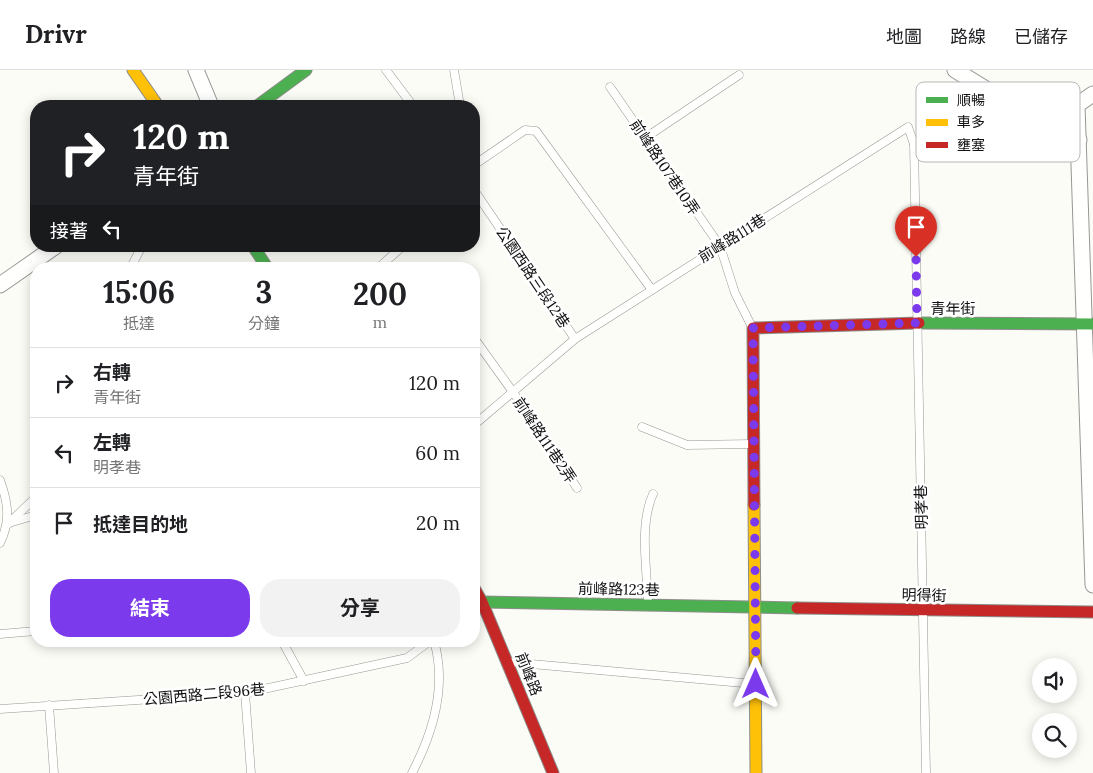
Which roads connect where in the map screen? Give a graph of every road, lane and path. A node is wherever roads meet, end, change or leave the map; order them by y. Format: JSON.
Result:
{"nodes":[{"id":1,"x":133,"y":70,"type":"edge"},
{"id":2,"x":196,"y":70,"type":"edge"},
{"id":3,"x":306,"y":70,"type":"edge"},
{"id":4,"x":386,"y":70,"type":"edge"},
{"id":5,"x":454,"y":70,"type":"edge"},
{"id":6,"x":955,"y":70,"type":"edge"},
{"id":7,"x":739,"y":75,"type":"dead end"},
{"id":8,"x":974,"y":82,"type":"edge"},
{"id":9,"x":610,"y":87,"type":"dead end"},
{"id":10,"x":1093,"y":94,"type":"edge"},
{"id":11,"x":154,"y":100,"type":"edge"},
{"id":12,"x":208,"y":100,"type":"edge"},
{"id":13,"x":270,"y":100,"type":"edge"},
{"id":14,"x":407,"y":100,"type":"edge"},
{"id":15,"x":459,"y":100,"type":"edge"},
{"id":16,"x":1080,"y":103,"type":"edge"},
{"id":17,"x":645,"y":138,"type":"junction"},
{"id":18,"x":914,"y":144,"type":"joint"},
{"id":19,"x":1080,"y":160,"type":"edge"},
{"id":20,"x":480,"y":161,"type":"edge"},
{"id":21,"x":480,"y":199,"type":"edge"},
{"id":22,"x":720,"y":246,"type":"junction"},
{"id":23,"x":47,"y":252,"type":"edge"},
{"id":24,"x":395,"y":252,"type":"edge"},
{"id":25,"x":33,"y":262,"type":"edge"},
{"id":26,"x":385,"y":262,"type":"edge"},
{"id":27,"x":30,"y":264,"type":"edge"},
{"id":28,"x":0,"y":285,"type":"edge"},
{"id":29,"x":652,"y":290,"type":"junction"},
{"id":30,"x":917,"y":323,"type":"junction"},
{"id":31,"x":1088,"y":324,"type":"edge"},
{"id":32,"x":753,"y":328,"type":"junction"},
{"id":33,"x":575,"y":339,"type":"junction"},
{"id":34,"x":480,"y":346,"type":"edge"},
{"id":35,"x":513,"y":392,"type":"junction"},
{"id":36,"x":480,"y":420,"type":"edge"},
{"id":37,"x":642,"y":427,"type":"dead end"},
{"id":38,"x":754,"y":444,"type":"junction"},
{"id":39,"x":0,"y":480,"type":"edge"},
{"id":40,"x":577,"y":488,"type":"dead end"},
{"id":41,"x":653,"y":494,"type":"dead end"},
{"id":42,"x":30,"y":503,"type":"edge"},
{"id":43,"x":30,"y":517,"type":"edge"},
{"id":44,"x":8,"y":524,"type":"junction"},
{"id":45,"x":0,"y":543,"type":"edge"},
{"id":46,"x":1093,"y":586,"type":"edge"},
{"id":47,"x":648,"y":604,"type":"junction"},
{"id":48,"x":480,"y":605,"type":"edge"},
{"id":49,"x":756,"y":606,"type":"junction"},
{"id":50,"x":480,"y":609,"type":"edge"},
{"id":51,"x":923,"y":610,"type":"junction"},
{"id":52,"x":1093,"y":612,"type":"edge"},
{"id":53,"x":30,"y":632,"type":"edge"},
{"id":54,"x":0,"y":634,"type":"edge"},
{"id":55,"x":285,"y":647,"type":"edge"},
{"id":56,"x":422,"y":647,"type":"edge"},
{"id":57,"x":436,"y":647,"type":"edge"},
{"id":58,"x":508,"y":662,"type":"junction"},
{"id":59,"x":304,"y":681,"type":"junction"},
{"id":60,"x":756,"y":684,"type":"junction"},
{"id":61,"x":245,"y":693,"type":"junction"},
{"id":62,"x":49,"y":705,"type":"junction"},
{"id":63,"x":0,"y":709,"type":"edge"},
{"id":64,"x":54,"y":773,"type":"edge"},
{"id":65,"x":250,"y":773,"type":"edge"},
{"id":66,"x":412,"y":773,"type":"edge"},
{"id":67,"x":553,"y":773,"type":"edge"},
{"id":68,"x":756,"y":773,"type":"edge"},
{"id":69,"x":926,"y":773,"type":"edge"}],
"edges":[{"from":1,"to":11,"type":"street"},
{"from":2,"to":12,"type":"street"},
{"from":3,"to":13,"type":"street"},
{"from":4,"to":14,"type":"lane"},
{"from":5,"to":15,"type":"lane"},
{"from":6,"to":8,"type":"street"},
{"from":7,"to":17,"type":"lane"},
{"from":9,"to":17,"type":"lane","name":"前峰路107巷10弄"},
{"from":10,"to":16,"type":"street"},
{"from":17,"to":22,"type":"lane","name":"前峰路107巷10弄"},
{"from":18,"to":22,"type":"lane","name":"前峰路111巷"},
{"from":18,"to":30,"type":"lane","name":"明孝巷"},
{"from":19,"to":31,"type":"street"},
{"from":20,"to":29,"type":"lane"},
{"from":21,"to":33,"type":"lane","name":"公園西路三段12巷"},
{"from":22,"to":29,"type":"lane","name":"前峰路111巷"},
{"from":22,"to":32,"type":"lane","name":"前峰路107巷10弄"},
{"from":23,"to":25,"type":"street"},
{"from":24,"to":26,"type":"lane"},
{"from":27,"to":28,"type":"street"},
{"from":29,"to":33,"type":"lane","name":"前峰路111巷"},
{"from":30,"to":31,"type":"street","name":"青年街"},
{"from":30,"to":32,"type":"street","name":"青年街"},
{"from":30,"to":51,"type":"lane","name":"明孝巷"},
{"from":31,"to":46,"type":"street"},
{"from":32,"to":38,"type":"street"},
{"from":33,"to":35,"type":"lane","name":"前峰路111巷"},
{"from":34,"to":35,"type":"lane","name":"前峰路111巷2弄"},
{"from":35,"to":36,"type":"lane","name":"前峰路111巷"},
{"from":35,"to":40,"type":"lane","name":"前峰路111巷2弄"},
{"from":37,"to":38,"type":"lane"},
{"from":38,"to":49,"type":"street"},
{"from":39,"to":44,"type":"lane"},
{"from":41,"to":47,"type":"lane"},
{"from":42,"to":44,"type":"lane"},
{"from":43,"to":44,"type":"lane"},
{"from":44,"to":45,"type":"lane"},
{"from":47,"to":48,"type":"street","name":"前峰路123巷"},
{"from":47,"to":49,"type":"street","name":"前峰路123巷"},
{"from":49,"to":51,"type":"street","name":"明得街"},
{"from":49,"to":60,"type":"street"},
{"from":50,"to":58,"type":"street","name":"前峰路"},
{"from":51,"to":52,"type":"street","name":"明得街"},
{"from":51,"to":69,"type":"lane","name":"明孝巷"},
{"from":53,"to":54,"type":"lane"},
{"from":55,"to":59,"type":"lane"},
{"from":56,"to":59,"type":"lane","name":"公園西路二段96巷"},
{"from":57,"to":66,"type":"lane"},
{"from":58,"to":60,"type":"lane"},
{"from":58,"to":67,"type":"street","name":"前峰路"},
{"from":59,"to":61,"type":"lane","name":"公園西路二段96巷"},
{"from":60,"to":68,"type":"street"},
{"from":61,"to":62,"type":"lane","name":"公園西路二段96巷"},
{"from":61,"to":65,"type":"lane"},
{"from":62,"to":63,"type":"lane","name":"公園西路二段96巷"},
{"from":62,"to":64,"type":"lane"}]}
